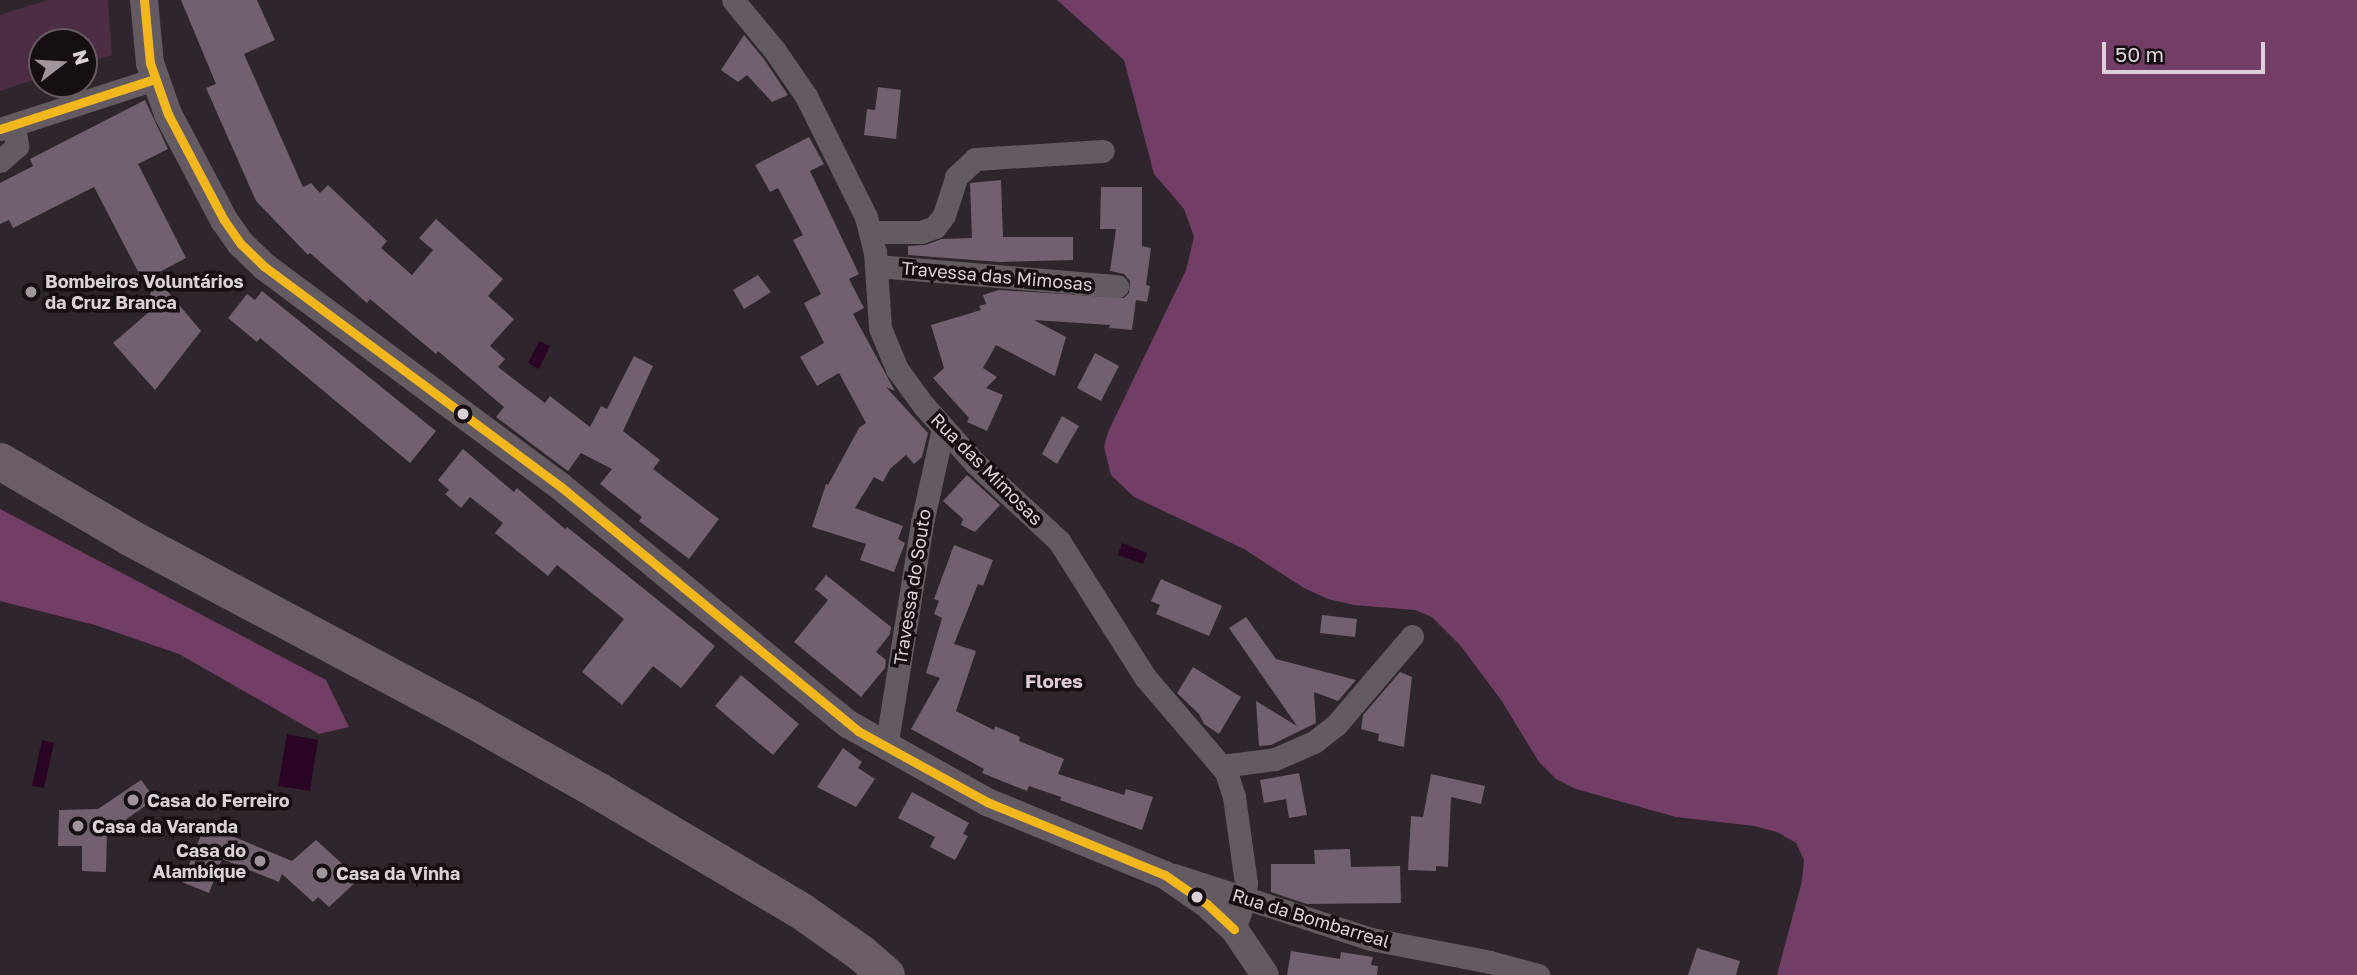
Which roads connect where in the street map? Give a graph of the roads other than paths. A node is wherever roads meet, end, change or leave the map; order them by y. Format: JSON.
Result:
{"nodes":[{"id":1,"x":144,"y":0,"type":"edge"},
{"id":2,"x":733,"y":0,"type":"edge"},
{"id":3,"x":155,"y":79,"type":"junction"},
{"id":4,"x":7,"y":127,"type":"edge"},
{"id":5,"x":1103,"y":151,"type":"dead end"},
{"id":6,"x":0,"y":161,"type":"edge"},
{"id":7,"x":872,"y":232,"type":"junction"},
{"id":8,"x":877,"y":266,"type":"junction"},
{"id":9,"x":1116,"y":286,"type":"dead end"},
{"id":10,"x":943,"y":428,"type":"junction"},
{"id":11,"x":0,"y":461,"type":"edge"},
{"id":12,"x":0,"y":482,"type":"edge"},
{"id":13,"x":1412,"y":636,"type":"dead end"},
{"id":14,"x":886,"y":748,"type":"junction"},
{"id":15,"x":1222,"y":766,"type":"junction"},
{"id":16,"x":1129,"y":860,"type":"junction"},
{"id":17,"x":1244,"y":898,"type":"junction"},
{"id":18,"x":1234,"y":929,"type":"junction"},
{"id":19,"x":859,"y":975,"type":"edge"},
{"id":20,"x":886,"y":975,"type":"edge"},
{"id":21,"x":1265,"y":975,"type":"edge"},
{"id":22,"x":1538,"y":975,"type":"edge"}],
"edges":[{"from":1,"to":3,"type":"street"},
{"from":2,"to":7,"type":"street","name":"Rua das Mimosas"},
{"from":3,"to":4,"type":"street"},
{"from":3,"to":14,"type":"street"},
{"from":4,"to":6,"type":"street"},
{"from":5,"to":7,"type":"street"},
{"from":7,"to":8,"type":"street","name":"Rua das Mimosas"},
{"from":8,"to":9,"type":"street","name":"Travessa das Mimosas"},
{"from":8,"to":10,"type":"street","name":"Rua das Mimosas"},
{"from":10,"to":14,"type":"street","name":"Travessa do Souto"},
{"from":10,"to":15,"type":"street","name":"Rua das Mimosas"},
{"from":11,"to":20,"type":"highway"},
{"from":12,"to":19,"type":"highway"},
{"from":13,"to":15,"type":"street"},
{"from":14,"to":16,"type":"street"},
{"from":15,"to":17,"type":"street","name":"Rua das Mimosas"},
{"from":16,"to":17,"type":"street","name":"Rua da Bombarreal"},
{"from":16,"to":18,"type":"street"},
{"from":17,"to":18,"type":"street","name":"Rua das Mimosas"},
{"from":17,"to":22,"type":"street","name":"Rua da Bombarreal"},
{"from":18,"to":21,"type":"street"}]}
